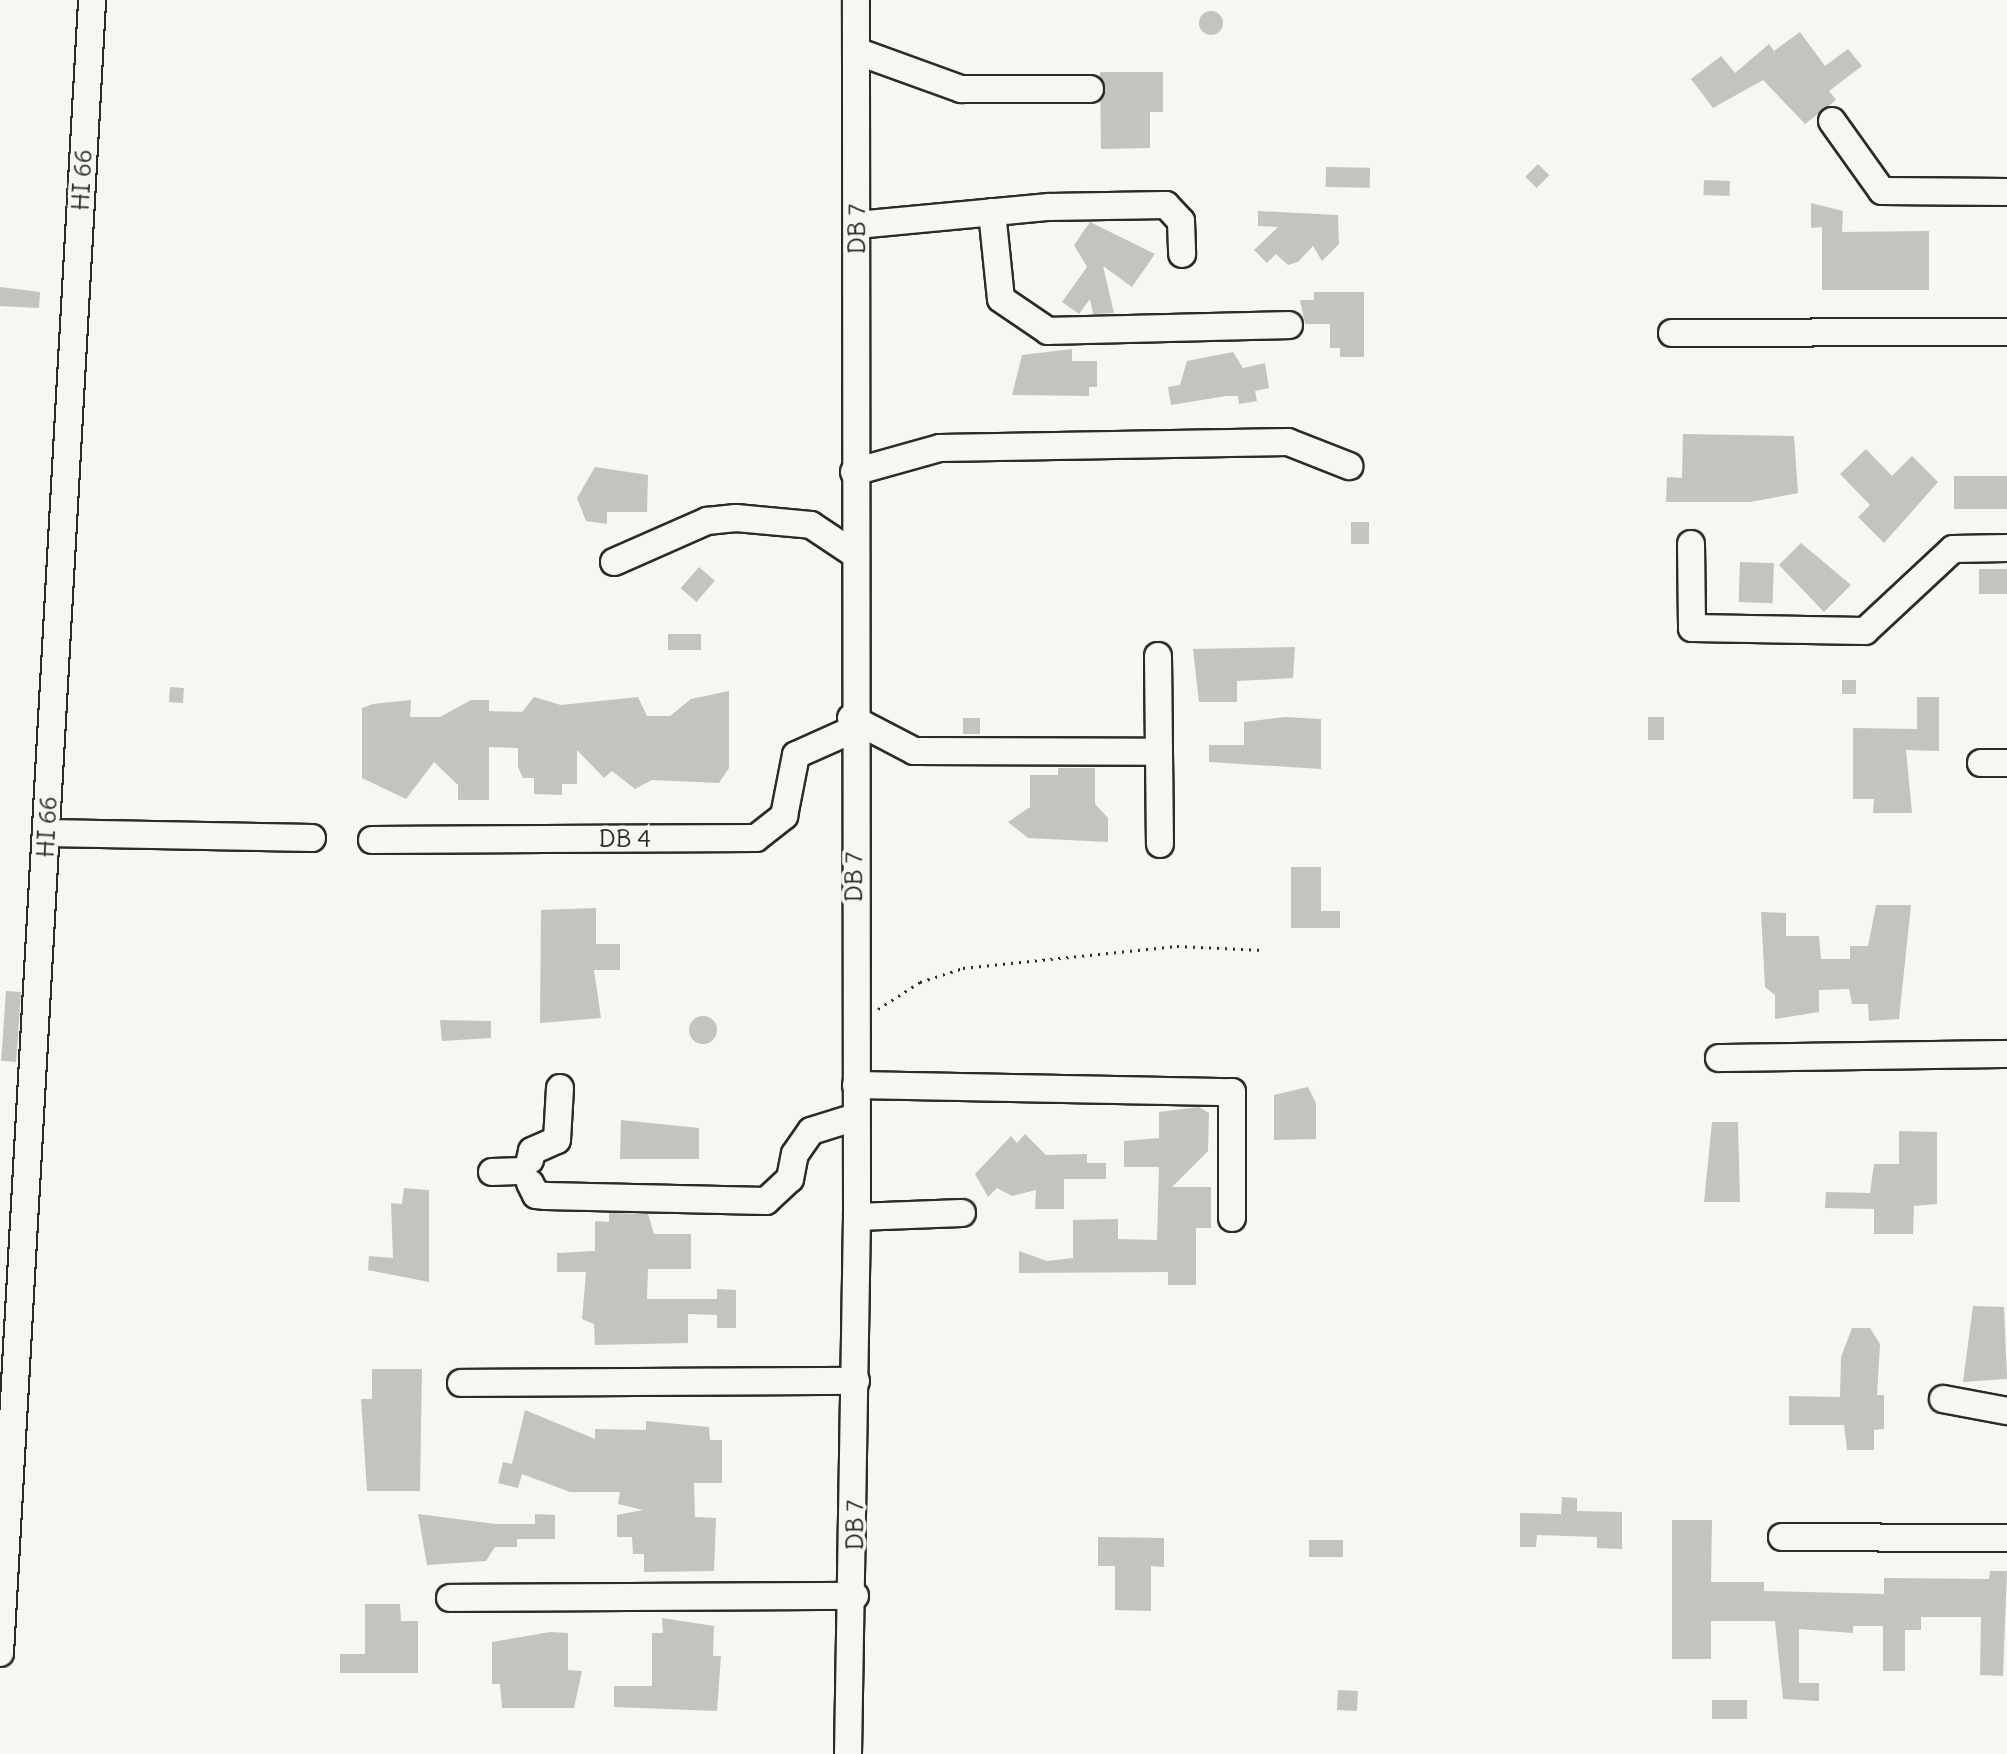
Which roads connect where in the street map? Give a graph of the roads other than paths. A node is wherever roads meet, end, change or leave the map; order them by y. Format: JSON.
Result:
{"nodes":[{"id":1,"x":92,"y":0,"type":"edge"},
{"id":2,"x":856,"y":0,"type":"edge"},
{"id":3,"x":856,"y":51,"type":"junction"},
{"id":4,"x":1090,"y":89,"type":"dead end"},
{"id":5,"x":1832,"y":121,"type":"dead end"},
{"id":6,"x":2007,"y":192,"type":"edge"},
{"id":7,"x":992,"y":212,"type":"junction"},
{"id":8,"x":857,"y":225,"type":"junction"},
{"id":9,"x":1182,"y":254,"type":"dead end"},
{"id":10,"x":1289,"y":325,"type":"dead end"},
{"id":11,"x":2007,"y":332,"type":"edge"},
{"id":12,"x":1672,"y":333,"type":"dead end"},
{"id":13,"x":1349,"y":466,"type":"dead end"},
{"id":14,"x":854,"y":472,"type":"junction"},
{"id":15,"x":853,"y":500,"type":"junction"},
{"id":16,"x":811,"y":525,"type":"junction"},
{"id":17,"x":1691,"y":544,"type":"dead end"},
{"id":18,"x":2007,"y":548,"type":"edge"},
{"id":19,"x":853,"y":553,"type":"junction"},
{"id":20,"x":614,"y":562,"type":"dead end"},
{"id":21,"x":1158,"y":656,"type":"dead end"},
{"id":22,"x":852,"y":724,"type":"junction"},
{"id":23,"x":814,"y":748,"type":"junction"},
{"id":24,"x":1159,"y":752,"type":"junction"},
{"id":25,"x":854,"y":772,"type":"junction"},
{"id":26,"x":47,"y":833,"type":"junction"},
{"id":27,"x":312,"y":838,"type":"dead end"},
{"id":28,"x":372,"y":840,"type":"dead end"},
{"id":29,"x":1160,"y":844,"type":"dead end"},
{"id":30,"x":2007,"y":1054,"type":"edge"},
{"id":31,"x":1719,"y":1058,"type":"dead end"},
{"id":32,"x":856,"y":1085,"type":"junction"},
{"id":33,"x":560,"y":1088,"type":"dead end"},
{"id":34,"x":856,"y":1117,"type":"junction"},
{"id":35,"x":962,"y":1213,"type":"dead end"},
{"id":36,"x":857,"y":1217,"type":"junction"},
{"id":37,"x":1232,"y":1218,"type":"dead end"},
{"id":38,"x":10,"y":1255,"type":"edge"},
{"id":39,"x":856,"y":1381,"type":"junction"},
{"id":40,"x":461,"y":1383,"type":"dead end"},
{"id":41,"x":1943,"y":1399,"type":"dead end"},
{"id":42,"x":2007,"y":1411,"type":"edge"},
{"id":43,"x":1782,"y":1537,"type":"dead end"},
{"id":44,"x":2007,"y":1538,"type":"edge"},
{"id":45,"x":855,"y":1596,"type":"junction"},
{"id":46,"x":450,"y":1598,"type":"dead end"},
{"id":47,"x":0,"y":1653,"type":"edge"},
{"id":48,"x":848,"y":1754,"type":"edge"}],
"edges":[{"from":1,"to":26,"type":"street","name":"HI 66"},
{"from":2,"to":3,"type":"street","name":"DB 7"},
{"from":3,"to":4,"type":"street"},
{"from":3,"to":8,"type":"street","name":"DB 7"},
{"from":5,"to":6,"type":"street"},
{"from":7,"to":8,"type":"street"},
{"from":7,"to":9,"type":"street"},
{"from":7,"to":10,"type":"street"},
{"from":8,"to":14,"type":"street","name":"DB 7"},
{"from":11,"to":12,"type":"street"},
{"from":13,"to":14,"type":"street"},
{"from":14,"to":15,"type":"street","name":"DB 7"},
{"from":15,"to":16,"type":"street"},
{"from":15,"to":19,"type":"street","name":"DB 7"},
{"from":16,"to":19,"type":"street"},
{"from":16,"to":20,"type":"street"},
{"from":17,"to":18,"type":"street"},
{"from":19,"to":22,"type":"street","name":"DB 7"},
{"from":21,"to":24,"type":"street"},
{"from":22,"to":23,"type":"street","name":"DB 4"},
{"from":22,"to":24,"type":"street"},
{"from":22,"to":25,"type":"street","name":"DB 7"},
{"from":23,"to":25,"type":"street"},
{"from":23,"to":28,"type":"street","name":"DB 4"},
{"from":24,"to":29,"type":"street"},
{"from":25,"to":32,"type":"street","name":"DB 7"},
{"from":26,"to":27,"type":"street"},
{"from":26,"to":38,"type":"street","name":"HI 66"},
{"from":30,"to":31,"type":"street"},
{"from":32,"to":34,"type":"street","name":"DB 7"},
{"from":32,"to":37,"type":"street"},
{"from":33,"to":34,"type":"street"},
{"from":34,"to":36,"type":"street","name":"DB 7"},
{"from":35,"to":36,"type":"street"},
{"from":36,"to":39,"type":"street","name":"DB 7"},
{"from":38,"to":47,"type":"street","name":"HI 66"},
{"from":39,"to":40,"type":"street"},
{"from":39,"to":45,"type":"street","name":"DB 7"},
{"from":41,"to":42,"type":"street"},
{"from":43,"to":44,"type":"street"},
{"from":45,"to":46,"type":"street"},
{"from":45,"to":48,"type":"street","name":"DB 7"}]}
